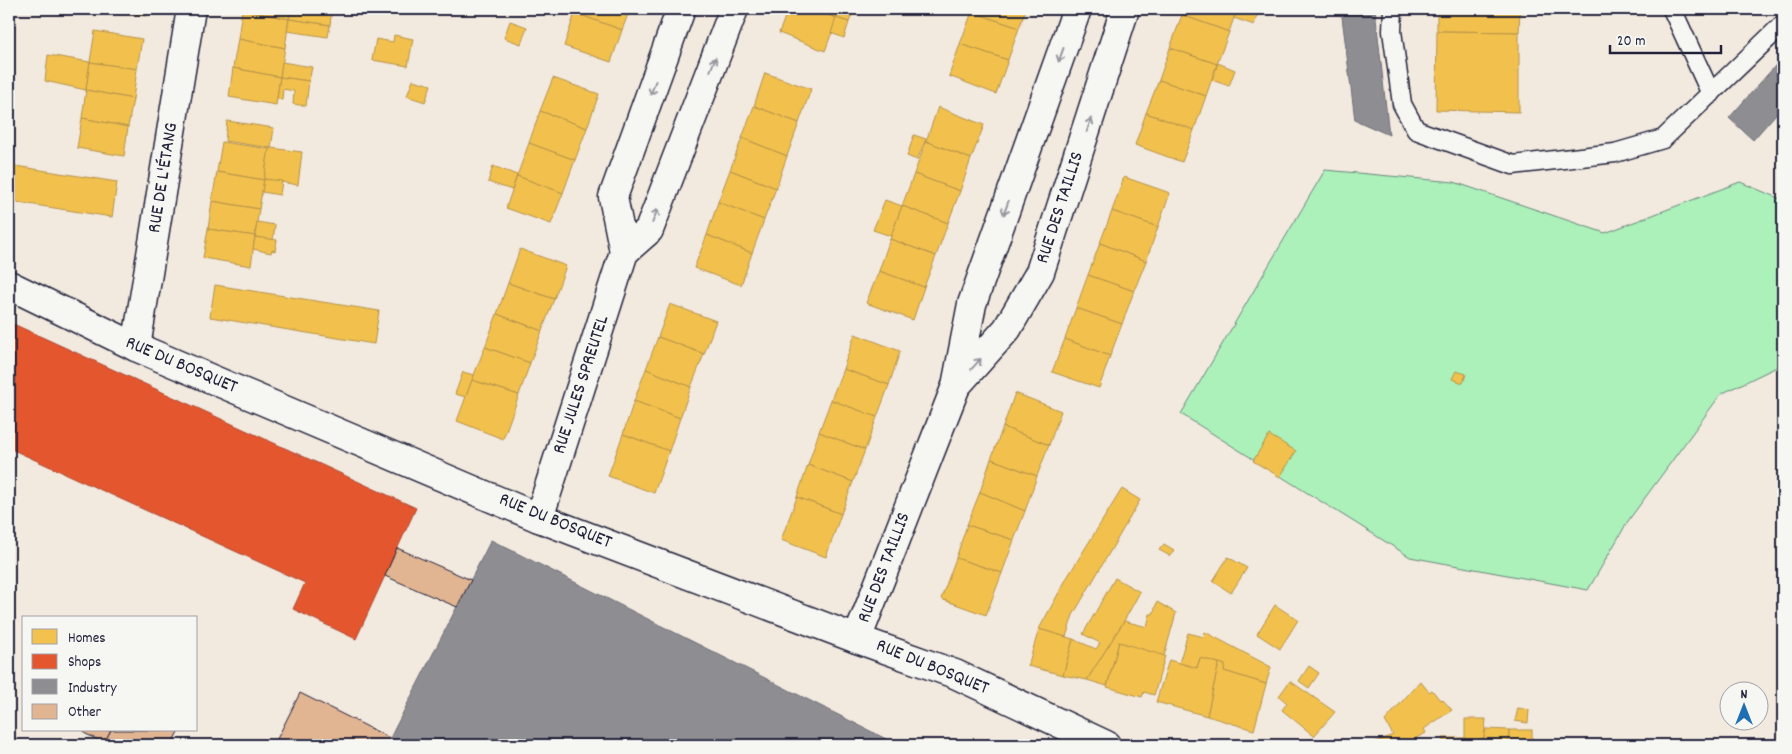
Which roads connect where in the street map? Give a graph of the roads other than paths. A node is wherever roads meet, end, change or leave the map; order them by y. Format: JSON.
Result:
{"nodes":[{"id":1,"x":192,"y":9,"type":"edge"},
{"id":2,"x":681,"y":9,"type":"edge"},
{"id":3,"x":734,"y":9,"type":"edge"},
{"id":4,"x":1077,"y":9,"type":"edge"},
{"id":5,"x":1126,"y":9,"type":"edge"},
{"id":6,"x":1393,"y":9,"type":"edge"},
{"id":7,"x":1672,"y":9,"type":"edge"},
{"id":8,"x":1783,"y":24,"type":"edge"},
{"id":9,"x":1711,"y":94,"type":"junction"},
{"id":10,"x":624,"y":252,"type":"junction"},
{"id":11,"x":9,"y":285,"type":"edge"},
{"id":12,"x":136,"y":347,"type":"junction"},
{"id":13,"x":956,"y":386,"type":"junction"},
{"id":14,"x":539,"y":518,"type":"junction"},
{"id":15,"x":857,"y":639,"type":"junction"},
{"id":16,"x":1106,"y":745,"type":"edge"}],
"edges":[{"from":1,"to":12,"type":"street","name":"RUE DE L'ÉTANG"},
{"from":2,"to":10,"type":"street","name":"RUE JULES SPREUTEL","one_way":true},
{"from":10,"to":3,"type":"street","one_way":true},
{"from":4,"to":13,"type":"street","name":"RUE DES TAILLIS","one_way":true},
{"from":13,"to":5,"type":"street","name":"RUE DES TAILLIS","one_way":true},
{"from":6,"to":9,"type":"lane"},
{"from":7,"to":9,"type":"lane"},
{"from":8,"to":9,"type":"lane"},
{"from":10,"to":14,"type":"street","name":"RUE JULES SPREUTEL"},
{"from":11,"to":12,"type":"street","name":"RUE DU BOSQUET"},
{"from":12,"to":14,"type":"street","name":"RUE DU BOSQUET"},
{"from":13,"to":15,"type":"street","name":"RUE DES TAILLIS"},
{"from":14,"to":15,"type":"street","name":"RUE DU BOSQUET"},
{"from":15,"to":16,"type":"street","name":"RUE DU BOSQUET"}]}
